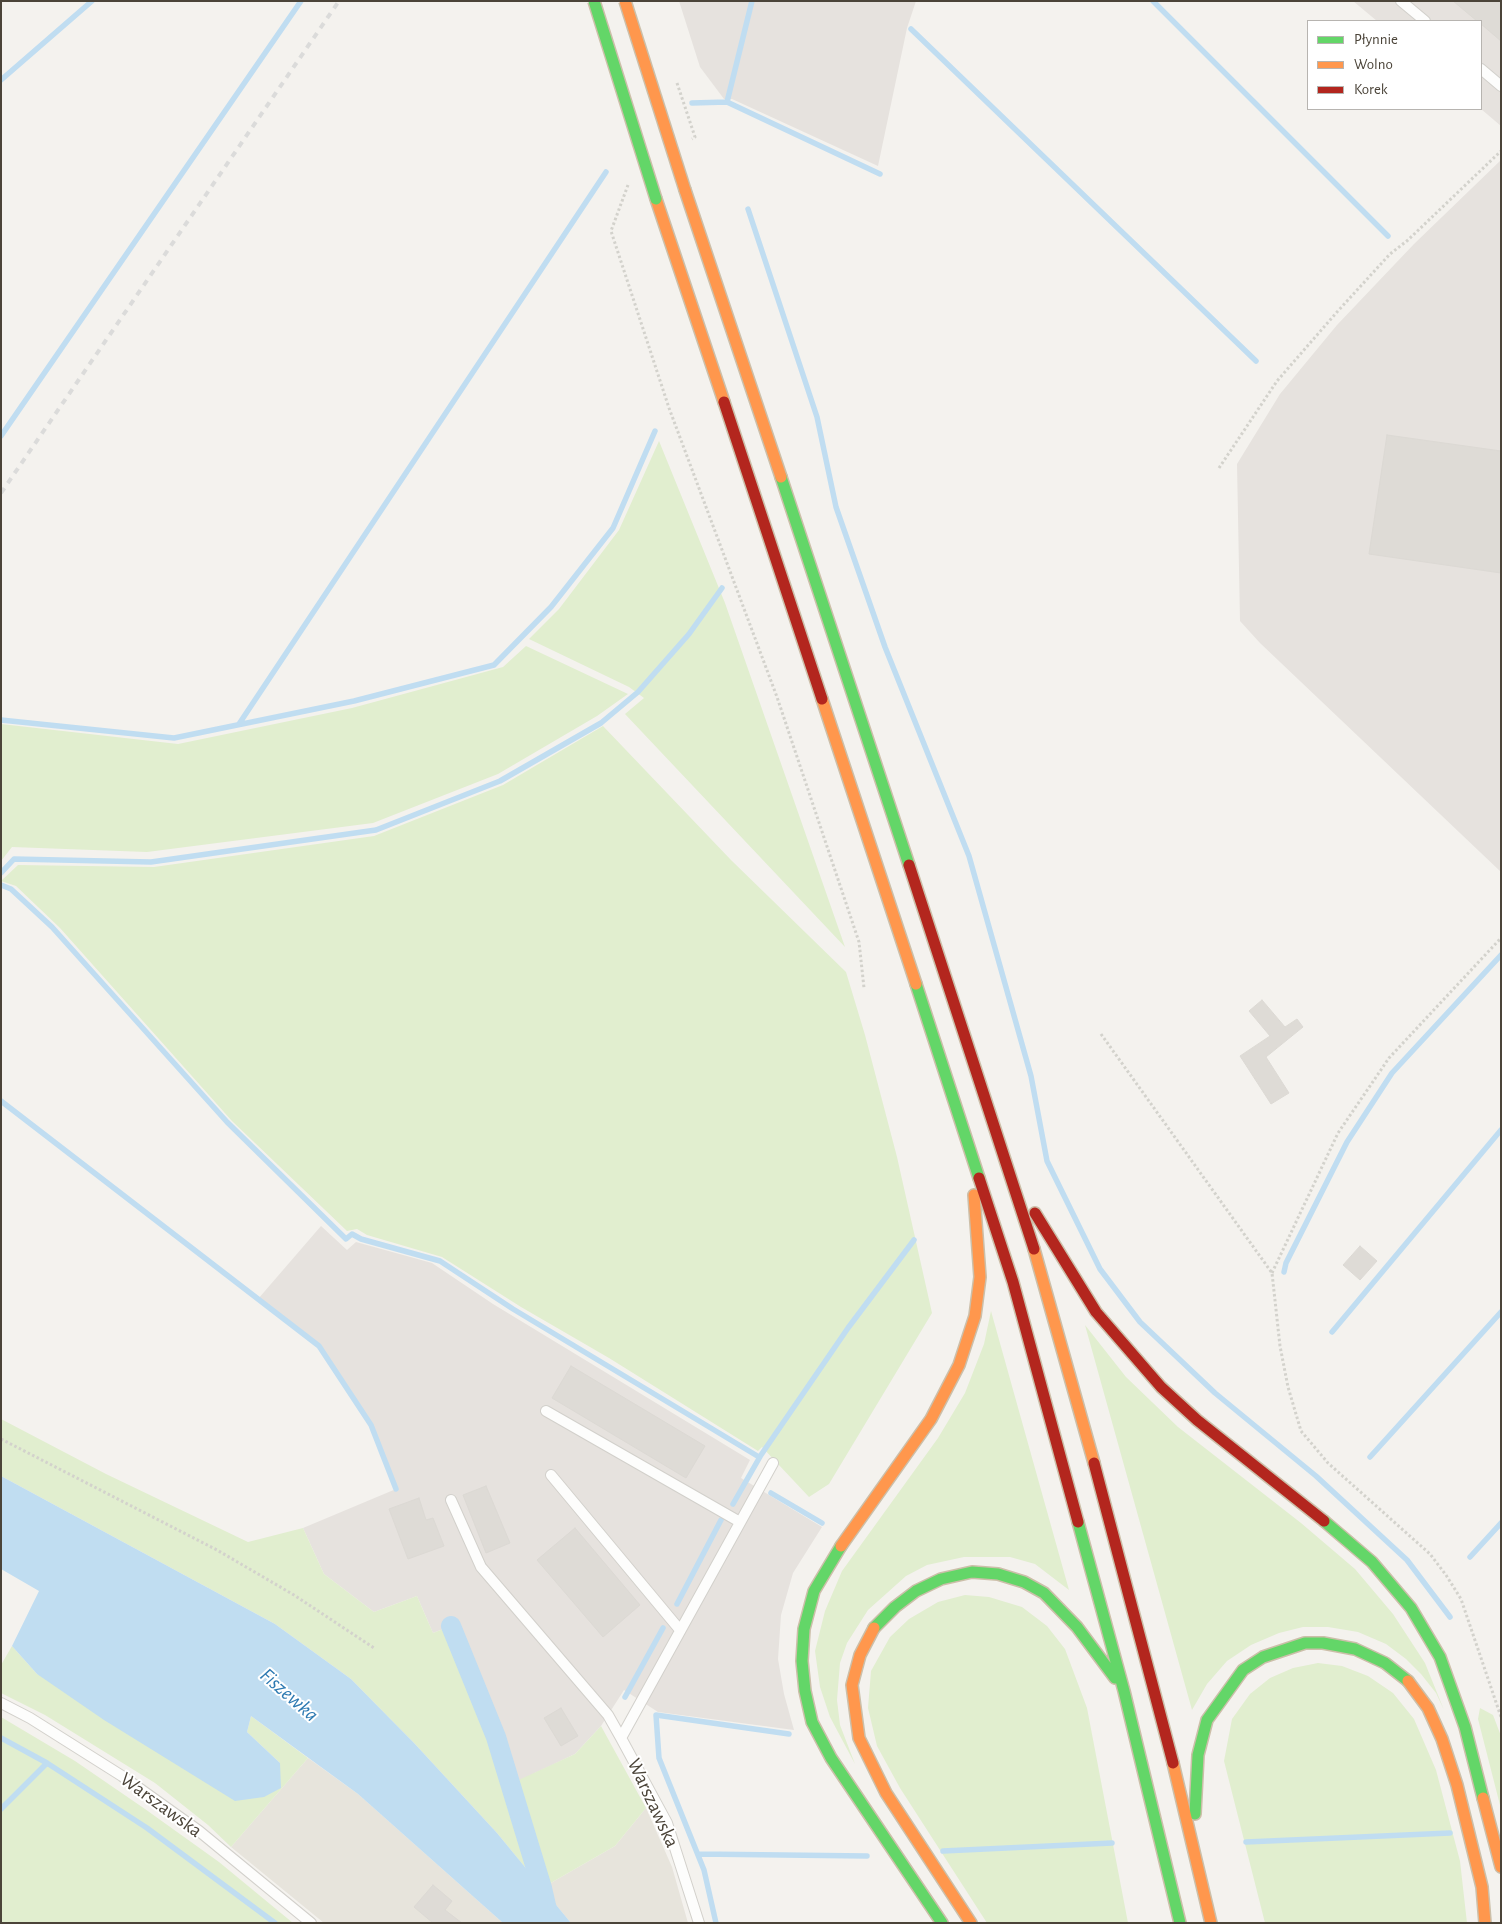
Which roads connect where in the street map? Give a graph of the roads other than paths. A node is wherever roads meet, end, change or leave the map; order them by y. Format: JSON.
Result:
{"nodes":[{"id":1,"x":594,"y":1,"type":"edge"},
{"id":2,"x":625,"y":1,"type":"edge"},
{"id":3,"x":1402,"y":1,"type":"edge"},
{"id":4,"x":1424,"y":20,"type":"edge"},
{"id":5,"x":1482,"y":70,"type":"edge"},
{"id":6,"x":1501,"y":86,"type":"edge"},
{"id":7,"x":972,"y":1156,"type":"junction"},
{"id":8,"x":1008,"y":1166,"type":"junction"},
{"id":9,"x":546,"y":1411,"type":"dead end"},
{"id":10,"x":773,"y":1463,"type":"dead end"},
{"id":11,"x":551,"y":1475,"type":"dead end"},
{"id":12,"x":452,"y":1500,"type":"dead end"},
{"id":13,"x":740,"y":1522,"type":"junction"},
{"id":14,"x":680,"y":1630,"type":"junction"},
{"id":15,"x":1124,"y":1692,"type":"junction"},
{"id":16,"x":1,"y":1703,"type":"edge"},
{"id":17,"x":622,"y":1738,"type":"junction"},
{"id":18,"x":1194,"y":1853,"type":"junction"},
{"id":19,"x":1501,"y":1867,"type":"edge"},
{"id":20,"x":311,"y":1923,"type":"edge"},
{"id":21,"x":699,"y":1923,"type":"edge"},
{"id":22,"x":942,"y":1923,"type":"edge"},
{"id":23,"x":971,"y":1923,"type":"edge"},
{"id":24,"x":1180,"y":1923,"type":"edge"},
{"id":25,"x":1211,"y":1923,"type":"edge"},
{"id":26,"x":1485,"y":1923,"type":"edge"}],
"edges":[{"from":1,"to":7,"type":"highway","bridge":true},
{"from":2,"to":8,"type":"highway","bridge":true},
{"from":3,"to":4,"type":"lane"},
{"from":5,"to":6,"type":"lane"},
{"from":7,"to":15,"type":"highway"},
{"from":7,"to":22,"type":"highway"},
{"from":8,"to":18,"type":"highway"},
{"from":8,"to":19,"type":"highway"},
{"from":9,"to":13,"type":"lane"},
{"from":10,"to":13,"type":"lane"},
{"from":11,"to":14,"type":"lane"},
{"from":12,"to":17,"type":"lane","name":"Warszawska"},
{"from":13,"to":14,"type":"lane"},
{"from":14,"to":17,"type":"lane"},
{"from":15,"to":23,"type":"highway"},
{"from":15,"to":24,"type":"highway"},
{"from":16,"to":20,"type":"lane","name":"Warszawska"},
{"from":17,"to":21,"type":"lane","name":"Warszawska"},
{"from":18,"to":25,"type":"highway"},
{"from":18,"to":26,"type":"highway"}]}
